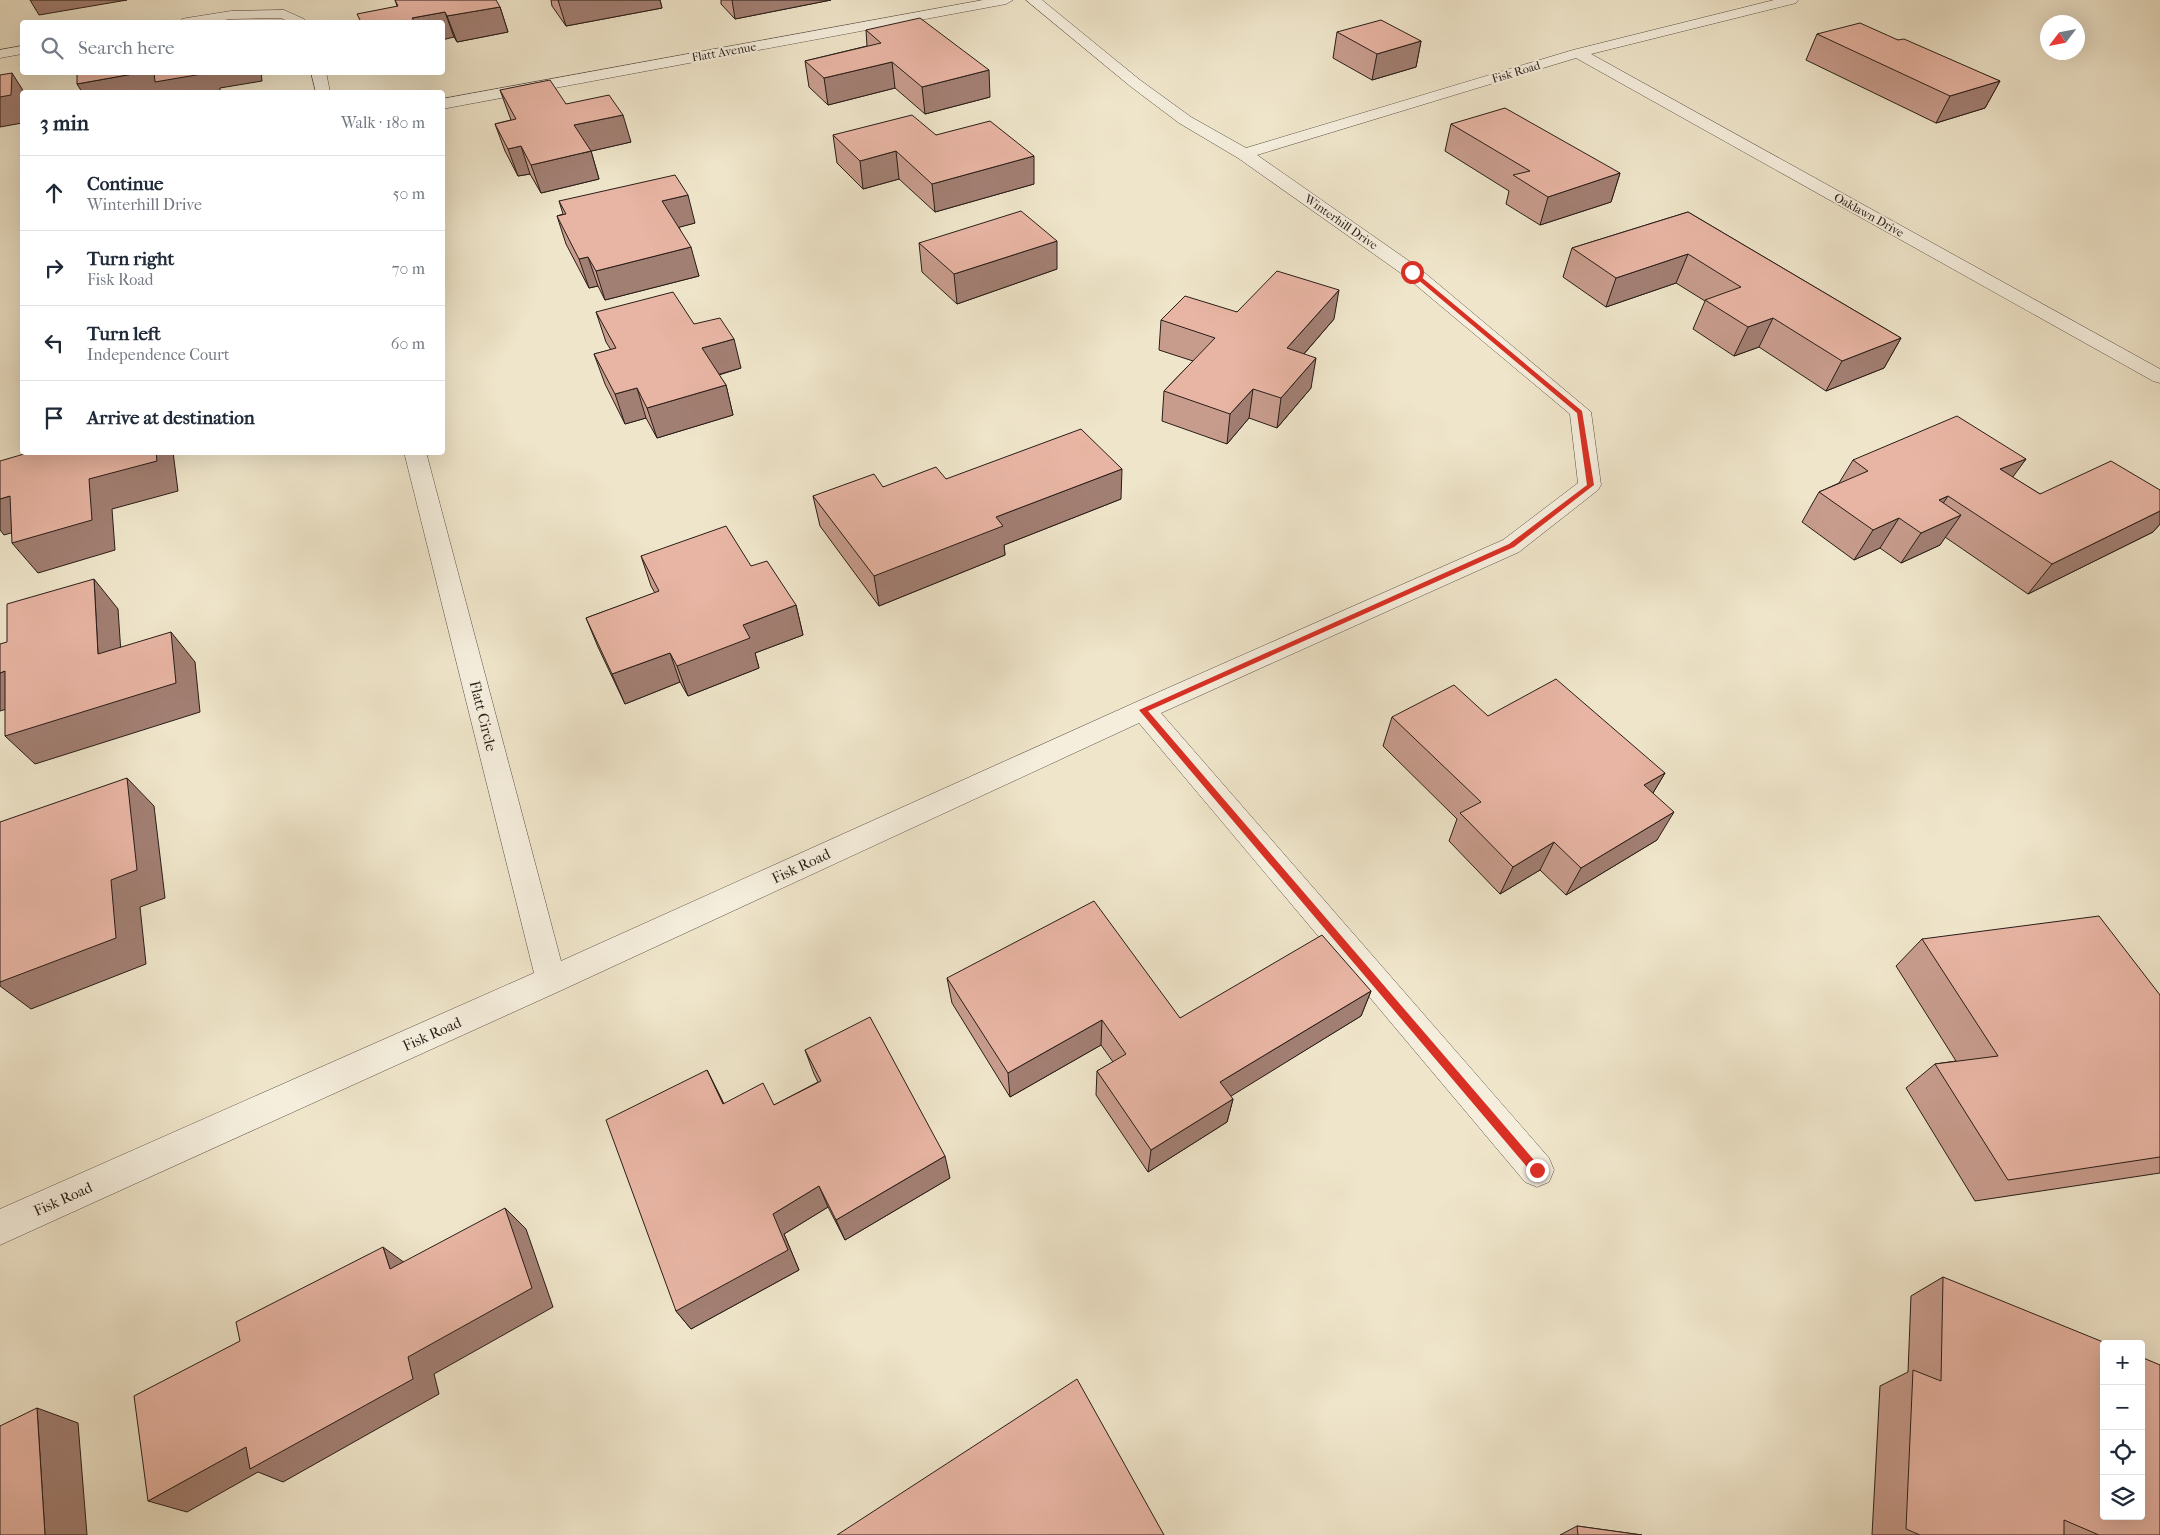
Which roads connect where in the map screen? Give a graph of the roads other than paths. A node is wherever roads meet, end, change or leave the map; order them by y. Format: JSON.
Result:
{"nodes":[{"id":1,"x":1006,"y":0,"type":"edge"},
{"id":2,"x":1033,"y":0,"type":"edge"},
{"id":3,"x":1791,"y":0,"type":"edge"},
{"id":4,"x":199,"y":20,"type":"edge"},
{"id":5,"x":295,"y":20,"type":"edge"},
{"id":6,"x":20,"y":50,"type":"edge"},
{"id":7,"x":1578,"y":53,"type":"junction"},
{"id":8,"x":0,"y":54,"type":"edge"},
{"id":9,"x":319,"y":75,"type":"edge"},
{"id":10,"x":322,"y":90,"type":"edge"},
{"id":11,"x":445,"y":103,"type":"edge"},
{"id":12,"x":1244,"y":154,"type":"junction"},
{"id":13,"x":2160,"y":377,"type":"edge"},
{"id":14,"x":416,"y":455,"type":"edge"},
{"id":15,"x":1590,"y":485,"type":"joint"},
{"id":16,"x":1143,"y":710,"type":"junction"},
{"id":17,"x":551,"y":980,"type":"junction"},
{"id":18,"x":1537,"y":1170,"type":"dead end"},
{"id":19,"x":0,"y":1227,"type":"edge"}],
"edges":[{"from":1,"to":11,"type":"street","name":"Flatt Avenue"},
{"from":2,"to":12,"type":"street","name":"Winterhill Drive"},
{"from":3,"to":7,"type":"street","name":"Fisk Road"},
{"from":4,"to":5,"type":"street"},
{"from":6,"to":8,"type":"street"},
{"from":7,"to":12,"type":"street","name":"Fisk Road"},
{"from":7,"to":13,"type":"street","name":"Oaklawn Drive"},
{"from":9,"to":10,"type":"street"},
{"from":12,"to":15,"type":"street","name":"Winterhill Drive"},
{"from":14,"to":17,"type":"street","name":"Flatt Circle"},
{"from":15,"to":16,"type":"street","name":"Fisk Road"},
{"from":16,"to":17,"type":"street","name":"Fisk Road"},
{"from":16,"to":18,"type":"street"},
{"from":17,"to":19,"type":"street","name":"Fisk Road"}]}
